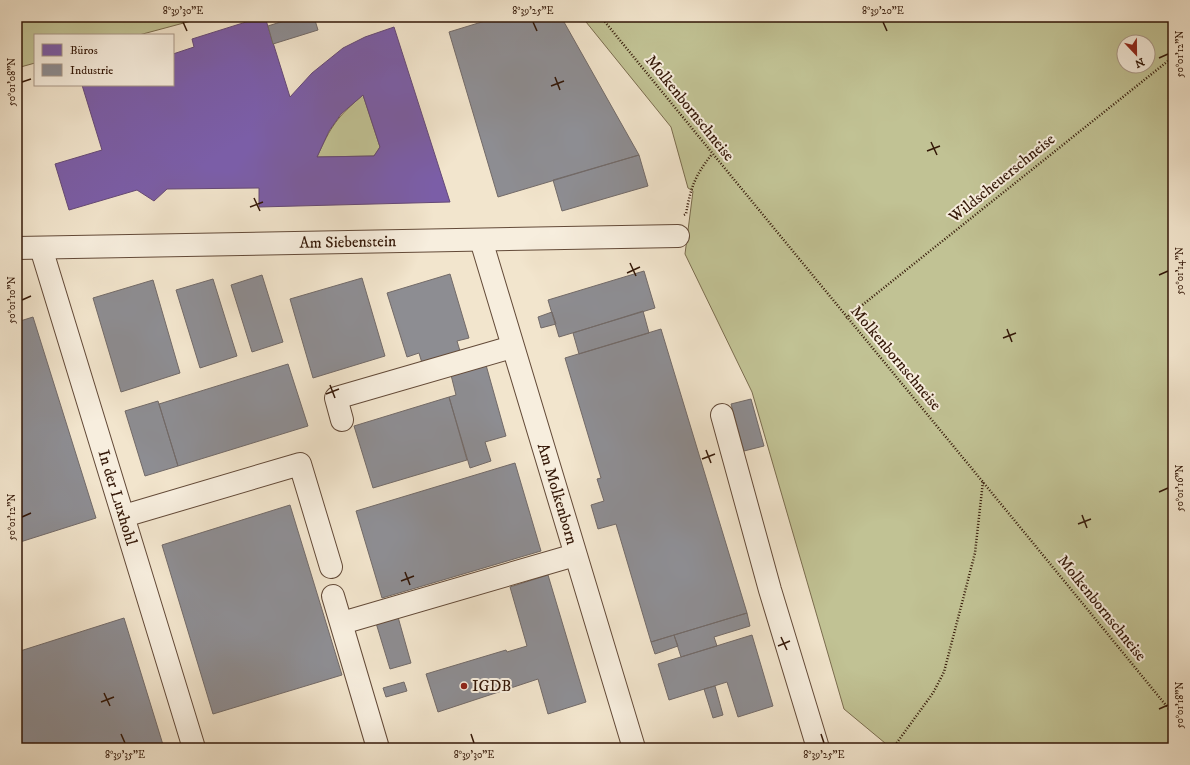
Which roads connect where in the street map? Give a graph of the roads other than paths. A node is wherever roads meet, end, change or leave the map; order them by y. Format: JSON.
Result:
{"nodes":[{"id":1,"x":673,"y":236,"type":"road end"},
{"id":2,"x":481,"y":240,"type":"junction"},
{"id":3,"x":17,"y":248,"type":"edge"},
{"id":4,"x":41,"y":248,"type":"junction"},
{"id":5,"x":512,"y":347,"type":"junction"},
{"id":6,"x":722,"y":415,"type":"dead end"},
{"id":7,"x":342,"y":420,"type":"dead end"},
{"id":8,"x":124,"y":516,"type":"junction"},
{"id":9,"x":575,"y":555,"type":"junction"},
{"id":10,"x":331,"y":567,"type":"dead end"},
{"id":11,"x":333,"y":596,"type":"dead end"},
{"id":12,"x":342,"y":622,"type":"junction"},
{"id":13,"x":194,"y":748,"type":"edge"},
{"id":14,"x":378,"y":748,"type":"edge"},
{"id":15,"x":634,"y":748,"type":"edge"},
{"id":16,"x":818,"y":748,"type":"edge"}],
"edges":[{"from":1,"to":2,"type":"street","name":"Am Siebenstein"},
{"from":2,"to":4,"type":"street","name":"Am Siebenstein"},
{"from":2,"to":5,"type":"street","name":"Am Molkenborn"},
{"from":3,"to":4,"type":"street","name":"Am Siebenstein"},
{"from":4,"to":8,"type":"street","name":"In der Luxhohl"},
{"from":5,"to":7,"type":"street"},
{"from":5,"to":9,"type":"street","name":"Am Molkenborn"},
{"from":6,"to":16,"type":"street"},
{"from":8,"to":10,"type":"street"},
{"from":8,"to":13,"type":"street","name":"In der Luxhohl"},
{"from":9,"to":12,"type":"street"},
{"from":9,"to":15,"type":"street","name":"Am Molkenborn"},
{"from":11,"to":12,"type":"street"},
{"from":12,"to":14,"type":"street"}]}
